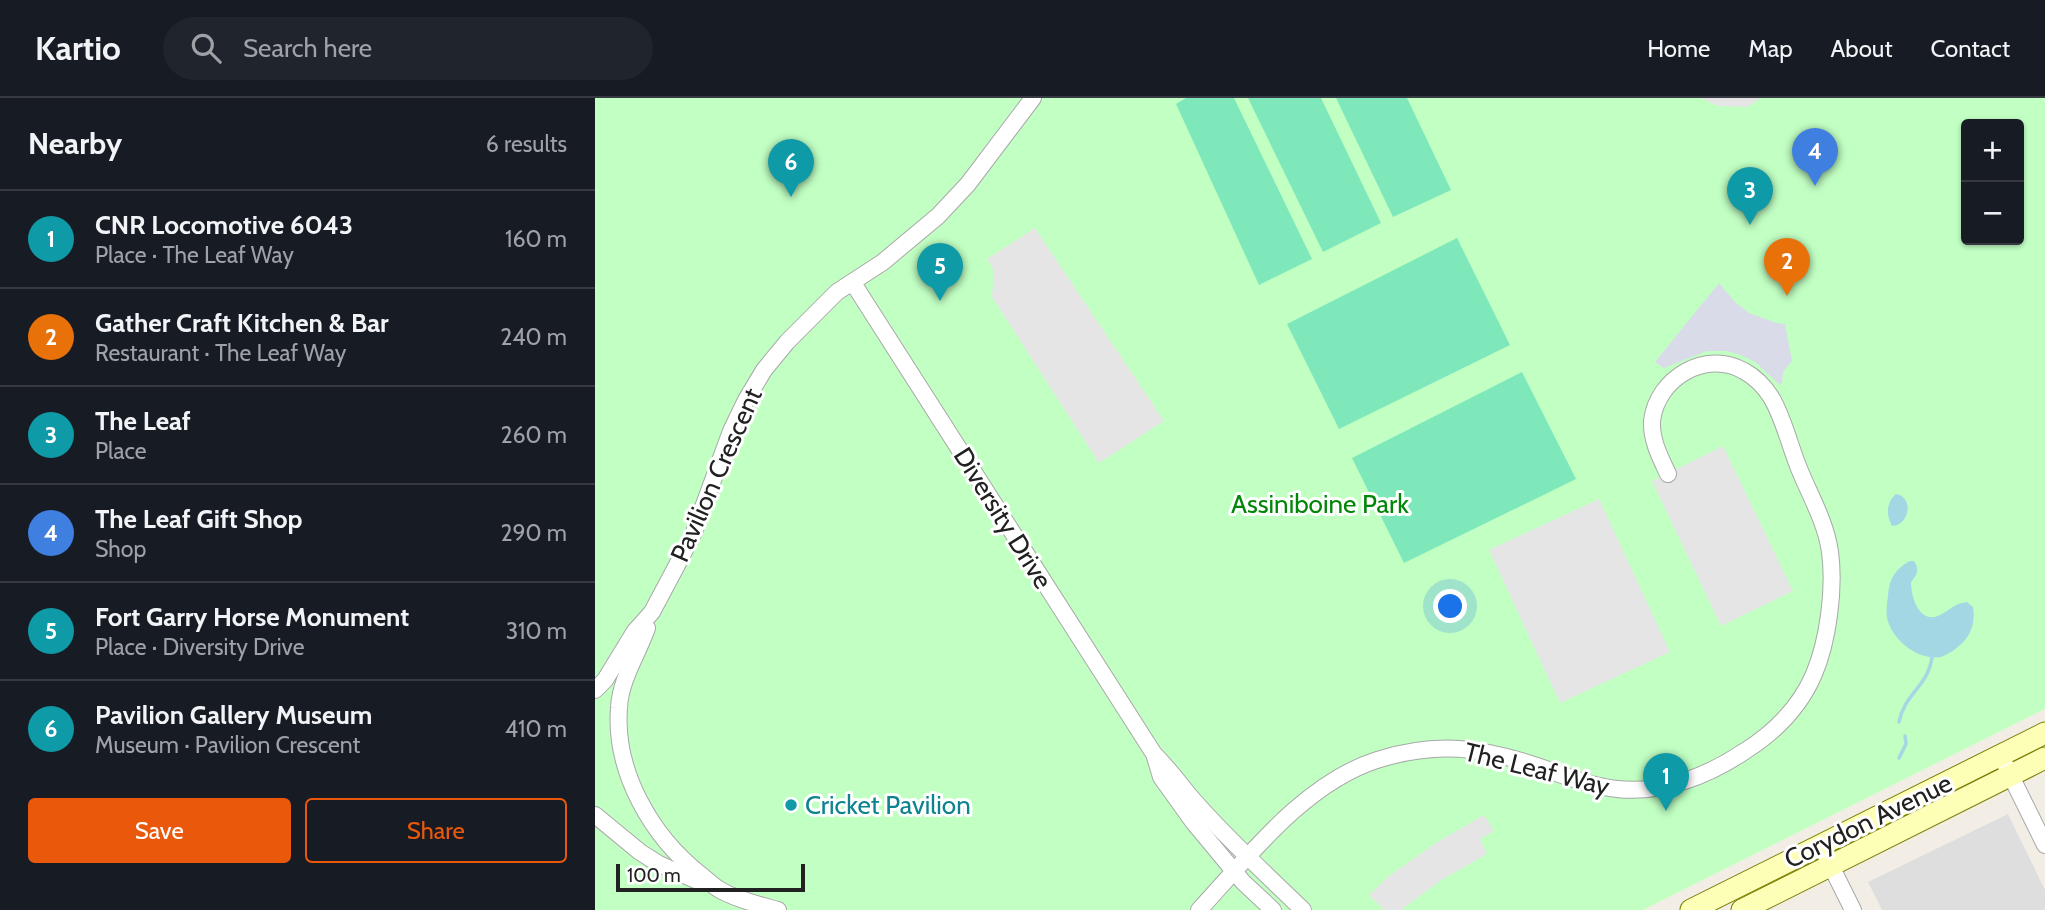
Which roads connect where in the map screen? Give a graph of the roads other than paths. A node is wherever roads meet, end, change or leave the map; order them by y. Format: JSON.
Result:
{"nodes":[{"id":1,"x":1033,"y":98,"type":"edge"},
{"id":2,"x":853,"y":282,"type":"junction"},
{"id":3,"x":1668,"y":474,"type":"dead end"},
{"id":4,"x":652,"y":612,"type":"junction"},
{"id":5,"x":595,"y":690,"type":"edge"},
{"id":6,"x":2045,"y":733,"type":"edge"},
{"id":7,"x":1154,"y":754,"type":"junction"},
{"id":8,"x":2001,"y":755,"type":"junction"},
{"id":9,"x":2045,"y":758,"type":"edge"},
{"id":10,"x":2011,"y":776,"type":"junction"},
{"id":11,"x":595,"y":815,"type":"edge"},
{"id":12,"x":1821,"y":844,"type":"junction"},
{"id":13,"x":2045,"y":845,"type":"edge"},
{"id":14,"x":1248,"y":856,"type":"junction"},
{"id":15,"x":1831,"y":865,"type":"junction"},
{"id":16,"x":1235,"y":872,"type":"junction"},
{"id":17,"x":722,"y":891,"type":"junction"},
{"id":18,"x":778,"y":910,"type":"edge"},
{"id":19,"x":1199,"y":910,"type":"edge"},
{"id":20,"x":1273,"y":910,"type":"edge"},
{"id":21,"x":1303,"y":910,"type":"edge"},
{"id":22,"x":1691,"y":910,"type":"edge"},
{"id":23,"x":1742,"y":910,"type":"edge"},
{"id":24,"x":1853,"y":910,"type":"edge"}],
"edges":[{"from":1,"to":2,"type":"street","name":"Pavilion Crescent"},
{"from":2,"to":4,"type":"street","name":"Pavilion Crescent"},
{"from":2,"to":7,"type":"street","name":"Diversity Drive"},
{"from":3,"to":14,"type":"street","name":"The Leaf Way"},
{"from":4,"to":5,"type":"street","name":"Pavilion Crescent"},
{"from":4,"to":17,"type":"street"},
{"from":6,"to":8,"type":"main road","name":"Corydon Avenue"},
{"from":7,"to":14,"type":"street","name":"Diversity Drive"},
{"from":7,"to":16,"type":"street","name":"Diversity Drive"},
{"from":8,"to":10,"type":"street"},
{"from":8,"to":12,"type":"main road","name":"Corydon Avenue"},
{"from":9,"to":10,"type":"main road","name":"Corydon Avenue"},
{"from":10,"to":13,"type":"street"},
{"from":10,"to":15,"type":"main road","name":"Corydon Avenue"},
{"from":11,"to":17,"type":"street"},
{"from":12,"to":15,"type":"street"},
{"from":12,"to":22,"type":"main road","name":"Corydon Avenue"},
{"from":14,"to":16,"type":"street","name":"The Leaf Way"},
{"from":14,"to":21,"type":"street","name":"Diversity Drive"},
{"from":15,"to":23,"type":"main road","name":"Corydon Avenue"},
{"from":15,"to":24,"type":"street"},
{"from":16,"to":19,"type":"street","name":"The Leaf Way"},
{"from":16,"to":20,"type":"street","name":"Diversity Drive"},
{"from":17,"to":18,"type":"street"}]}
